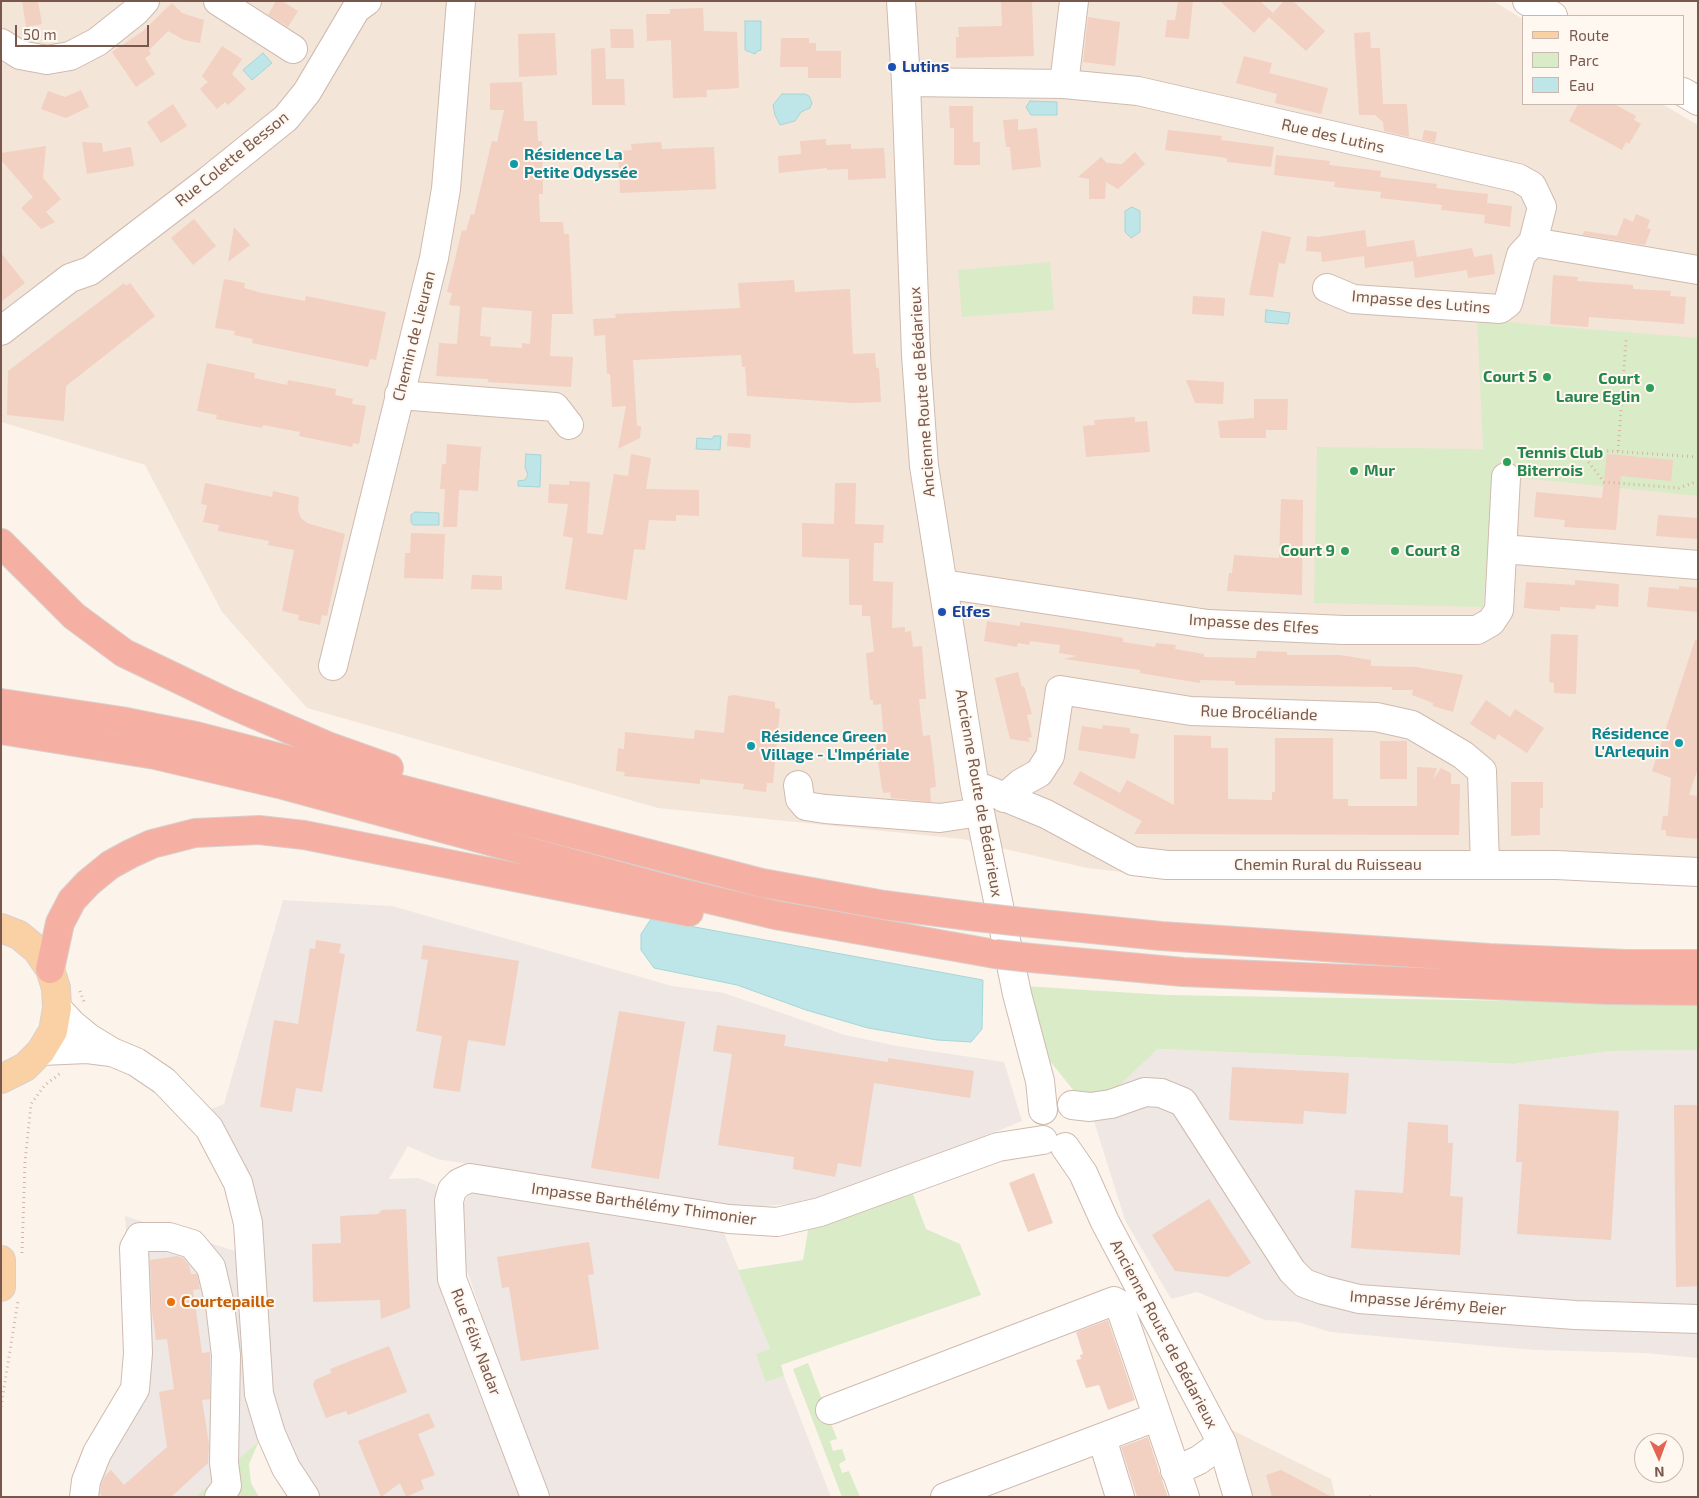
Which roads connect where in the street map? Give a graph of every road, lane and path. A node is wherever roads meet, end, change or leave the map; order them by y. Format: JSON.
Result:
{"nodes":[{"id":1,"x":145,"y":1,"type":"edge"},
{"id":2,"x":218,"y":1,"type":"edge"},
{"id":3,"x":368,"y":1,"type":"edge"},
{"id":4,"x":461,"y":1,"type":"edge"},
{"id":5,"x":901,"y":1,"type":"edge"},
{"id":6,"x":1074,"y":1,"type":"edge"},
{"id":7,"x":1528,"y":1,"type":"edge"},
{"id":8,"x":1551,"y":15,"type":"edge"},
{"id":9,"x":1,"y":43,"type":"edge"},
{"id":10,"x":293,"y":49,"type":"dead end"},
{"id":11,"x":906,"y":82,"type":"junction"},
{"id":12,"x":1064,"y":84,"type":"junction"},
{"id":13,"x":1684,"y":93,"type":"edge"},
{"id":14,"x":1698,"y":101,"type":"edge"},
{"id":15,"x":1533,"y":242,"type":"junction"},
{"id":16,"x":1698,"y":270,"type":"edge"},
{"id":17,"x":90,"y":271,"type":"junction"},
{"id":18,"x":1327,"y":288,"type":"dead end"},
{"id":19,"x":1,"y":331,"type":"edge"},
{"id":20,"x":1626,"y":340,"type":"dead end"},
{"id":21,"x":1,"y":350,"type":"edge"},
{"id":22,"x":399,"y":395,"type":"junction"},
{"id":23,"x":569,"y":424,"type":"dead end"},
{"id":24,"x":1618,"y":451,"type":"junction"},
{"id":25,"x":1698,"y":457,"type":"edge"},
{"id":26,"x":1506,"y":477,"type":"dead end"},
{"id":27,"x":1698,"y":480,"type":"edge"},
{"id":28,"x":1,"y":543,"type":"edge"},
{"id":29,"x":1503,"y":549,"type":"junction"},
{"id":30,"x":1698,"y":565,"type":"edge"},
{"id":31,"x":943,"y":584,"type":"junction"},
{"id":32,"x":333,"y":666,"type":"dead end"},
{"id":33,"x":1,"y":703,"type":"edge"},
{"id":34,"x":1,"y":730,"type":"edge"},
{"id":35,"x":798,"y":785,"type":"dead end"},
{"id":36,"x":1004,"y":798,"type":"junction"},
{"id":37,"x":978,"y":800,"type":"junction"},
{"id":38,"x":551,"y":829,"type":"junction"},
{"id":39,"x":1485,"y":865,"type":"junction"},
{"id":40,"x":1698,"y":872,"type":"edge"},
{"id":41,"x":1,"y":928,"type":"edge"},
{"id":42,"x":962,"y":950,"type":"junction"},
{"id":43,"x":1698,"y":964,"type":"edge"},
{"id":44,"x":50,"y":969,"type":"junction"},
{"id":45,"x":78,"y":988,"type":"dead end"},
{"id":46,"x":1698,"y":991,"type":"edge"},
{"id":47,"x":85,"y":1005,"type":"dead end"},
{"id":48,"x":57,"y":1008,"type":"junction"},
{"id":49,"x":41,"y":1051,"type":"junction"},
{"id":50,"x":99,"y":1051,"type":"junction"},
{"id":51,"x":2,"y":1085,"type":"edge"},
{"id":52,"x":1062,"y":1123,"type":"junction"},
{"id":53,"x":458,"y":1183,"type":"joint"},
{"id":54,"x":12,"y":1257,"type":"edge"},
{"id":55,"x":10,"y":1290,"type":"edge"},
{"id":56,"x":1698,"y":1319,"type":"edge"},
{"id":57,"x":256,"y":1351,"type":"junction"},
{"id":58,"x":226,"y":1355,"type":"junction"},
{"id":59,"x":1,"y":1407,"type":"edge"},
{"id":60,"x":830,"y":1410,"type":"dead end"},
{"id":61,"x":1156,"y":1417,"type":"junction"},
{"id":62,"x":1102,"y":1438,"type":"junction"},
{"id":63,"x":1222,"y":1443,"type":"junction"},
{"id":64,"x":1175,"y":1470,"type":"junction"},
{"id":65,"x":84,"y":1497,"type":"edge"},
{"id":66,"x":219,"y":1497,"type":"edge"},
{"id":67,"x":305,"y":1497,"type":"edge"},
{"id":68,"x":535,"y":1497,"type":"edge"},
{"id":69,"x":945,"y":1497,"type":"edge"},
{"id":70,"x":1120,"y":1497,"type":"edge"},
{"id":71,"x":1185,"y":1497,"type":"edge"},
{"id":72,"x":1238,"y":1497,"type":"edge"}],
"edges":[{"from":1,"to":9,"type":"street"},
{"from":2,"to":10,"type":"street"},
{"from":3,"to":17,"type":"street","name":"Rue Colette Besson"},
{"from":4,"to":22,"type":"street","name":"Chemin de Lieuran"},
{"from":5,"to":11,"type":"street","name":"Ancienne Route de Bédarieux"},
{"from":6,"to":12,"type":"street"},
{"from":7,"to":8,"type":"street"},
{"from":11,"to":12,"type":"street","name":"Rue des Lutins"},
{"from":11,"to":31,"type":"street","name":"Ancienne Route de Bédarieux"},
{"from":12,"to":15,"type":"street","name":"Rue des Lutins"},
{"from":13,"to":14,"type":"street"},
{"from":15,"to":16,"type":"street"},
{"from":15,"to":18,"type":"street","name":"Impasse des Lutins"},
{"from":17,"to":19,"type":"street","name":"Rue Colette Besson"},
{"from":17,"to":21,"type":"street","name":"Rue Colette Besson"},
{"from":20,"to":24,"type":"path"},
{"from":22,"to":23,"type":"street"},
{"from":22,"to":32,"type":"street","name":"Chemin de Lieuran"},
{"from":24,"to":25,"type":"path"},
{"from":24,"to":27,"type":"path"},
{"from":26,"to":29,"type":"street","name":"Impasse des Elfes"},
{"from":28,"to":38,"type":"highway"},
{"from":29,"to":30,"type":"street"},
{"from":29,"to":31,"type":"street","name":"Impasse des Elfes"},
{"from":31,"to":37,"type":"street","name":"Ancienne Route de Bédarieux"},
{"from":33,"to":38,"type":"highway"},
{"from":34,"to":42,"type":"highway"},
{"from":35,"to":37,"type":"street"},
{"from":36,"to":37,"type":"street","name":"Chemin Rural du Ruisseau"},
{"from":36,"to":39,"type":"street","name":"Chemin Rural du Ruisseau"},
{"from":36,"to":39,"type":"street","name":"Rue Brocéliande"},
{"from":37,"to":52,"type":"street","name":"Ancienne Route de Bédarieux"},
{"from":38,"to":43,"type":"highway","bridge":true},
{"from":39,"to":40,"type":"street","name":"Chemin Rural du Ruisseau"},
{"from":41,"to":44,"type":"main road"},
{"from":42,"to":44,"type":"highway"},
{"from":42,"to":46,"type":"highway","bridge":true},
{"from":44,"to":48,"type":"main road"},
{"from":45,"to":47,"type":"path"},
{"from":48,"to":49,"type":"main road"},
{"from":48,"to":50,"type":"street"},
{"from":49,"to":50,"type":"street"},
{"from":49,"to":51,"type":"main road"},
{"from":50,"to":54,"type":"path"},
{"from":50,"to":57,"type":"street"},
{"from":52,"to":53,"type":"street","name":"Impasse Barthélémy Thimonier"},
{"from":52,"to":56,"type":"street","name":"Impasse Jérémy Beier"},
{"from":52,"to":63,"type":"street","name":"Ancienne Route de Bédarieux"},
{"from":53,"to":68,"type":"street","name":"Rue Félix Nadar"},
{"from":54,"to":55,"type":"main road"},
{"from":55,"to":59,"type":"path"},
{"from":57,"to":58,"type":"street"},
{"from":57,"to":67,"type":"street"},
{"from":58,"to":65,"type":"street"},
{"from":58,"to":66,"type":"street"},
{"from":60,"to":61,"type":"street"},
{"from":61,"to":62,"type":"street"},
{"from":61,"to":64,"type":"street"},
{"from":62,"to":69,"type":"street"},
{"from":62,"to":70,"type":"street"},
{"from":63,"to":64,"type":"street"},
{"from":63,"to":72,"type":"street","name":"Ancienne Route de Bédarieux"},
{"from":64,"to":71,"type":"street"}]}
